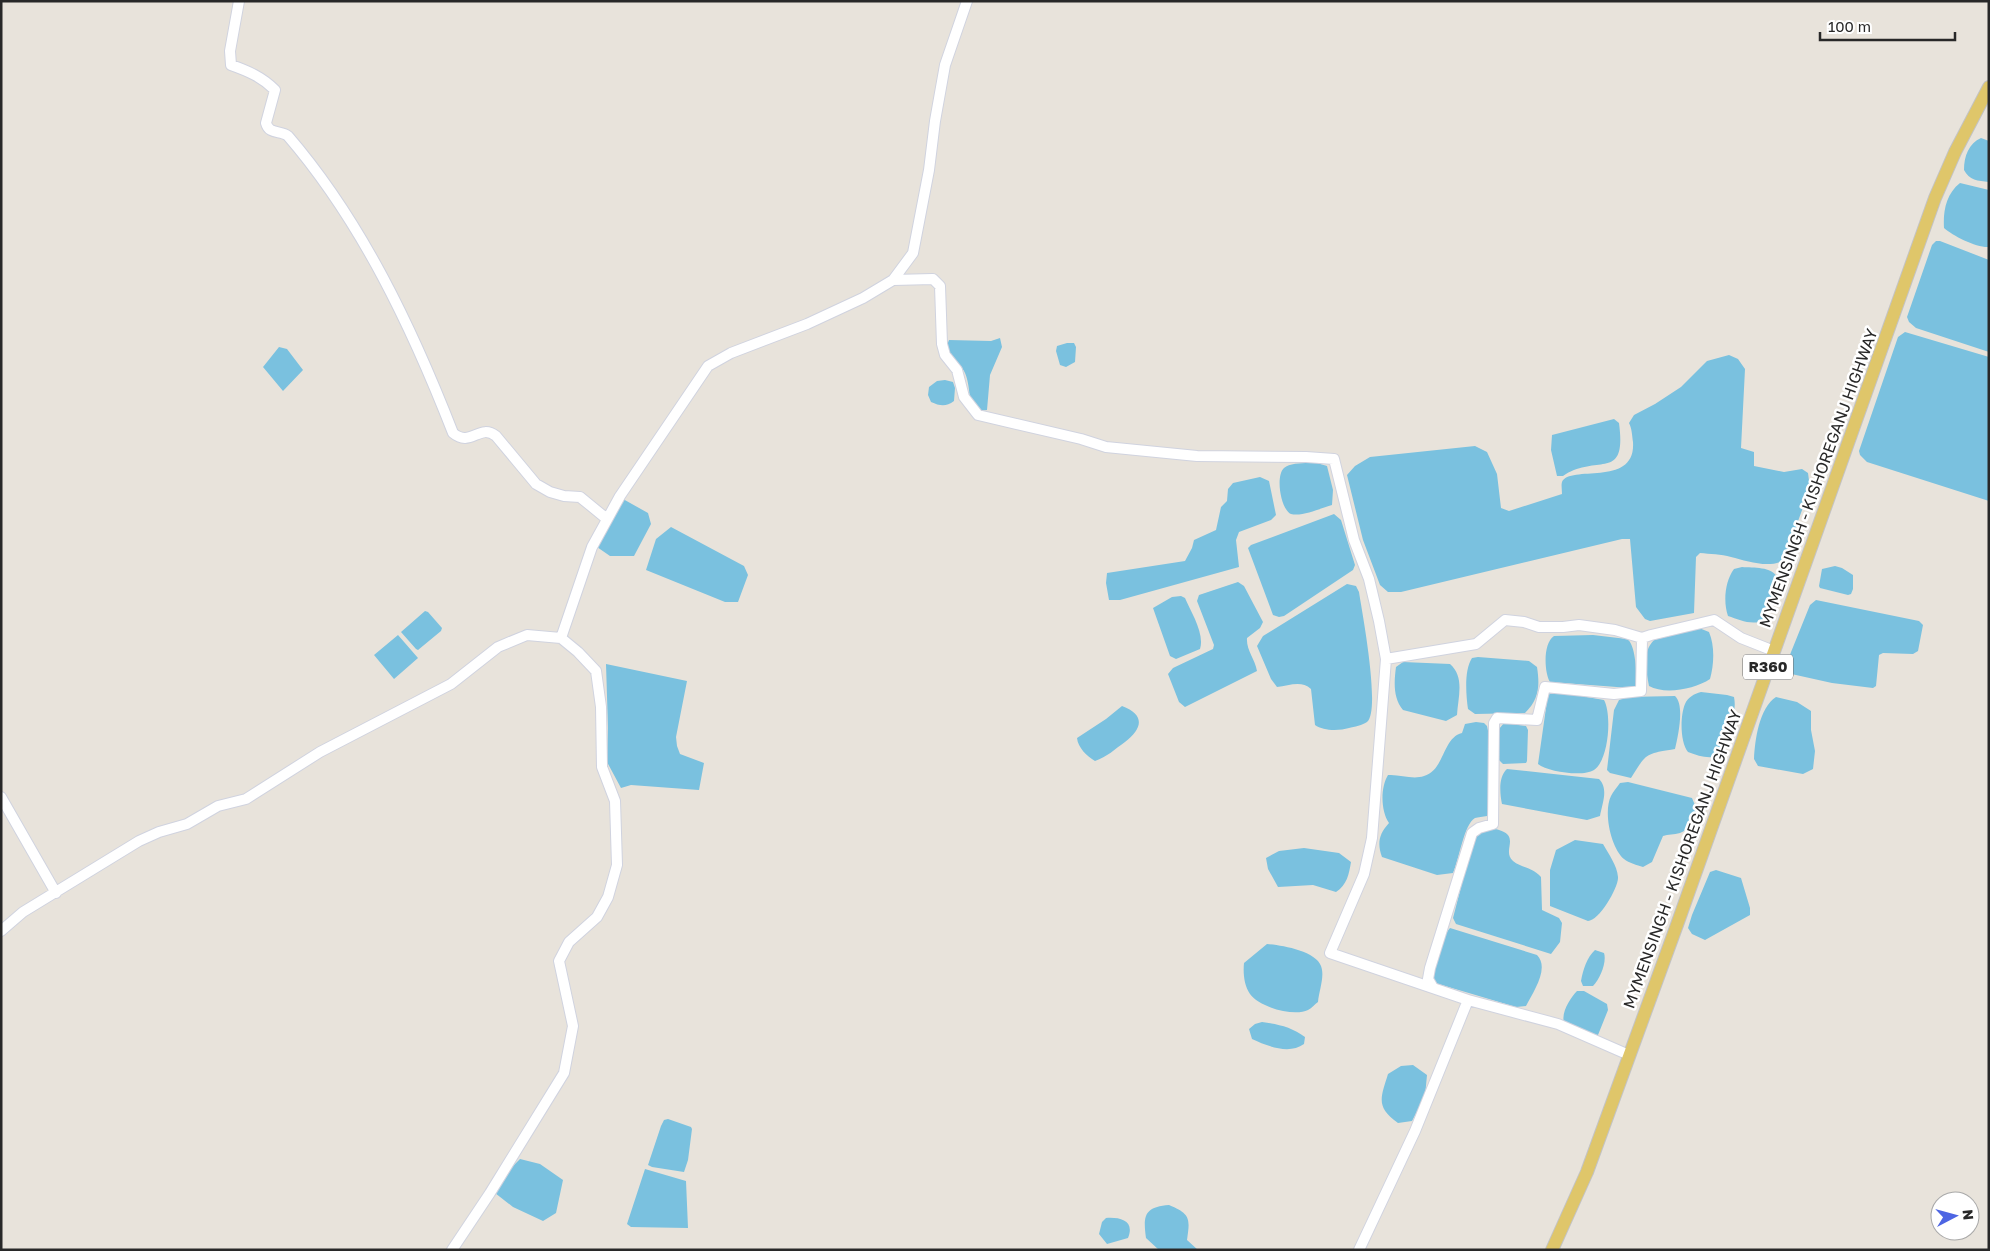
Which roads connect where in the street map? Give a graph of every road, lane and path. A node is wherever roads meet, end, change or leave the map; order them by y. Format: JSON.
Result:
{"nodes":[{"id":1,"x":239,"y":1,"type":"edge"},
{"id":2,"x":967,"y":1,"type":"edge"},
{"id":3,"x":1989,"y":87,"type":"edge"},
{"id":4,"x":893,"y":280,"type":"junction"},
{"id":5,"x":608,"y":519,"type":"junction"},
{"id":6,"x":561,"y":638,"type":"junction"},
{"id":7,"x":1642,"y":638,"type":"junction"},
{"id":8,"x":1774,"y":651,"type":"junction"},
{"id":9,"x":1386,"y":659,"type":"junction"},
{"id":10,"x":1,"y":798,"type":"edge"},
{"id":11,"x":56,"y":893,"type":"junction"},
{"id":12,"x":1,"y":932,"type":"edge"},
{"id":13,"x":1432,"y":986,"type":"junction"},
{"id":14,"x":1468,"y":1000,"type":"junction"},
{"id":15,"x":1629,"y":1055,"type":"junction"},
{"id":16,"x":452,"y":1250,"type":"edge"},
{"id":17,"x":1359,"y":1250,"type":"edge"},
{"id":18,"x":1552,"y":1250,"type":"edge"}],
"edges":[{"from":1,"to":5,"type":"street"},
{"from":2,"to":4,"type":"street"},
{"from":3,"to":8,"type":"main road","name":"MYMENSINGH - KISHOREGANJ HIGHWAY","number":"R360"},
{"from":4,"to":5,"type":"street"},
{"from":4,"to":9,"type":"street"},
{"from":5,"to":6,"type":"street"},
{"from":6,"to":11,"type":"street"},
{"from":6,"to":16,"type":"street"},
{"from":7,"to":8,"type":"street"},
{"from":7,"to":9,"type":"street"},
{"from":7,"to":13,"type":"street"},
{"from":8,"to":15,"type":"main road","name":"MYMENSINGH - KISHOREGANJ HIGHWAY","number":"R360"},
{"from":9,"to":13,"type":"street"},
{"from":10,"to":11,"type":"street"},
{"from":11,"to":12,"type":"street"},
{"from":13,"to":14,"type":"street"},
{"from":14,"to":15,"type":"street"},
{"from":14,"to":17,"type":"street"},
{"from":15,"to":18,"type":"main road","name":"MYMENSINGH - KISHOREGANJ HIGHWAY","number":"R360"}]}
